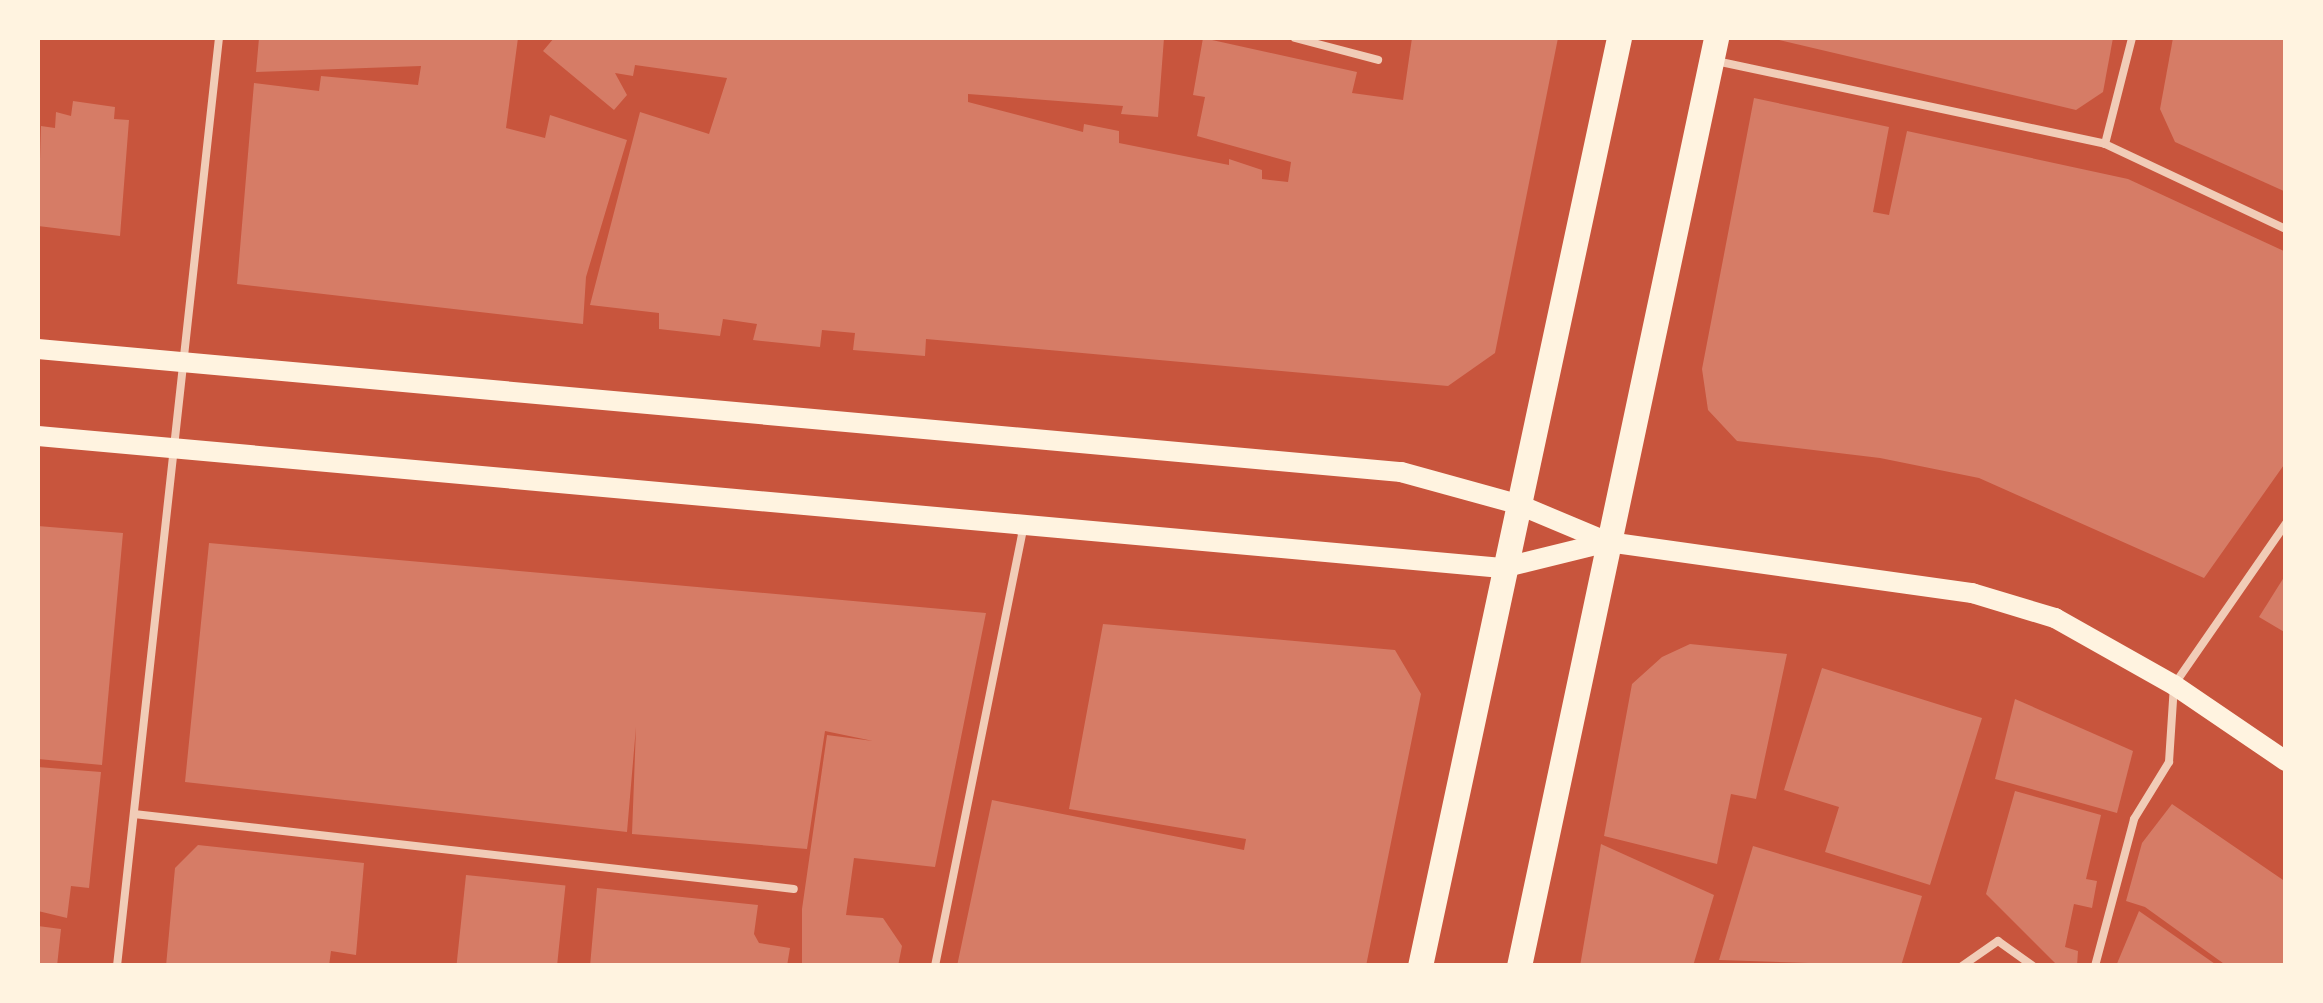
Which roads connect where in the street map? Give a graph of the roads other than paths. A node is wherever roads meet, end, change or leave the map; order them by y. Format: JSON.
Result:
{"nodes":[{"id":1,"x":219,"y":38,"type":"edge"},
{"id":2,"x":1294,"y":38,"type":"edge"},
{"id":3,"x":1619,"y":38,"type":"edge"},
{"id":4,"x":2132,"y":38,"type":"edge"},
{"id":5,"x":1714,"y":49,"type":"edge"},
{"id":6,"x":1378,"y":60,"type":"dead end"},
{"id":7,"x":2105,"y":144,"type":"junction"},
{"id":8,"x":2286,"y":229,"type":"edge"},
{"id":9,"x":38,"y":349,"type":"edge"},
{"id":10,"x":179,"y":362,"type":"junction"},
{"id":11,"x":38,"y":436,"type":"edge"},
{"id":12,"x":172,"y":448,"type":"junction"},
{"id":13,"x":1516,"y":504,"type":"junction"},
{"id":14,"x":2286,"y":523,"type":"edge"},
{"id":15,"x":1023,"y":528,"type":"junction"},
{"id":16,"x":1608,"y":542,"type":"junction"},
{"id":17,"x":1502,"y":568,"type":"junction"},
{"id":18,"x":2174,"y":685,"type":"junction"},
{"id":19,"x":2286,"y":761,"type":"edge"},
{"id":20,"x":134,"y":814,"type":"junction"},
{"id":21,"x":794,"y":888,"type":"dead end"},
{"id":22,"x":117,"y":966,"type":"edge"},
{"id":23,"x":935,"y":966,"type":"edge"},
{"id":24,"x":1420,"y":966,"type":"edge"},
{"id":25,"x":1519,"y":966,"type":"edge"},
{"id":26,"x":1962,"y":966,"type":"edge"},
{"id":27,"x":2034,"y":966,"type":"edge"},
{"id":28,"x":2094,"y":966,"type":"edge"}],
"edges":[{"from":1,"to":10,"type":"lane"},
{"from":2,"to":6,"type":"lane"},
{"from":3,"to":13,"type":"main road"},
{"from":4,"to":7,"type":"lane"},
{"from":5,"to":7,"type":"lane"},
{"from":5,"to":16,"type":"main road"},
{"from":7,"to":8,"type":"lane"},
{"from":9,"to":10,"type":"main road"},
{"from":10,"to":12,"type":"lane"},
{"from":10,"to":13,"type":"main road"},
{"from":11,"to":12,"type":"main road"},
{"from":12,"to":15,"type":"main road"},
{"from":12,"to":20,"type":"lane"},
{"from":13,"to":16,"type":"main road"},
{"from":13,"to":17,"type":"main road"},
{"from":14,"to":18,"type":"lane"},
{"from":15,"to":17,"type":"main road"},
{"from":15,"to":23,"type":"lane"},
{"from":16,"to":17,"type":"main road"},
{"from":16,"to":18,"type":"main road"},
{"from":16,"to":25,"type":"main road"},
{"from":17,"to":24,"type":"main road"},
{"from":18,"to":19,"type":"main road"},
{"from":18,"to":28,"type":"lane"},
{"from":20,"to":21,"type":"lane"},
{"from":20,"to":22,"type":"lane"},
{"from":26,"to":27,"type":"lane"}]}
